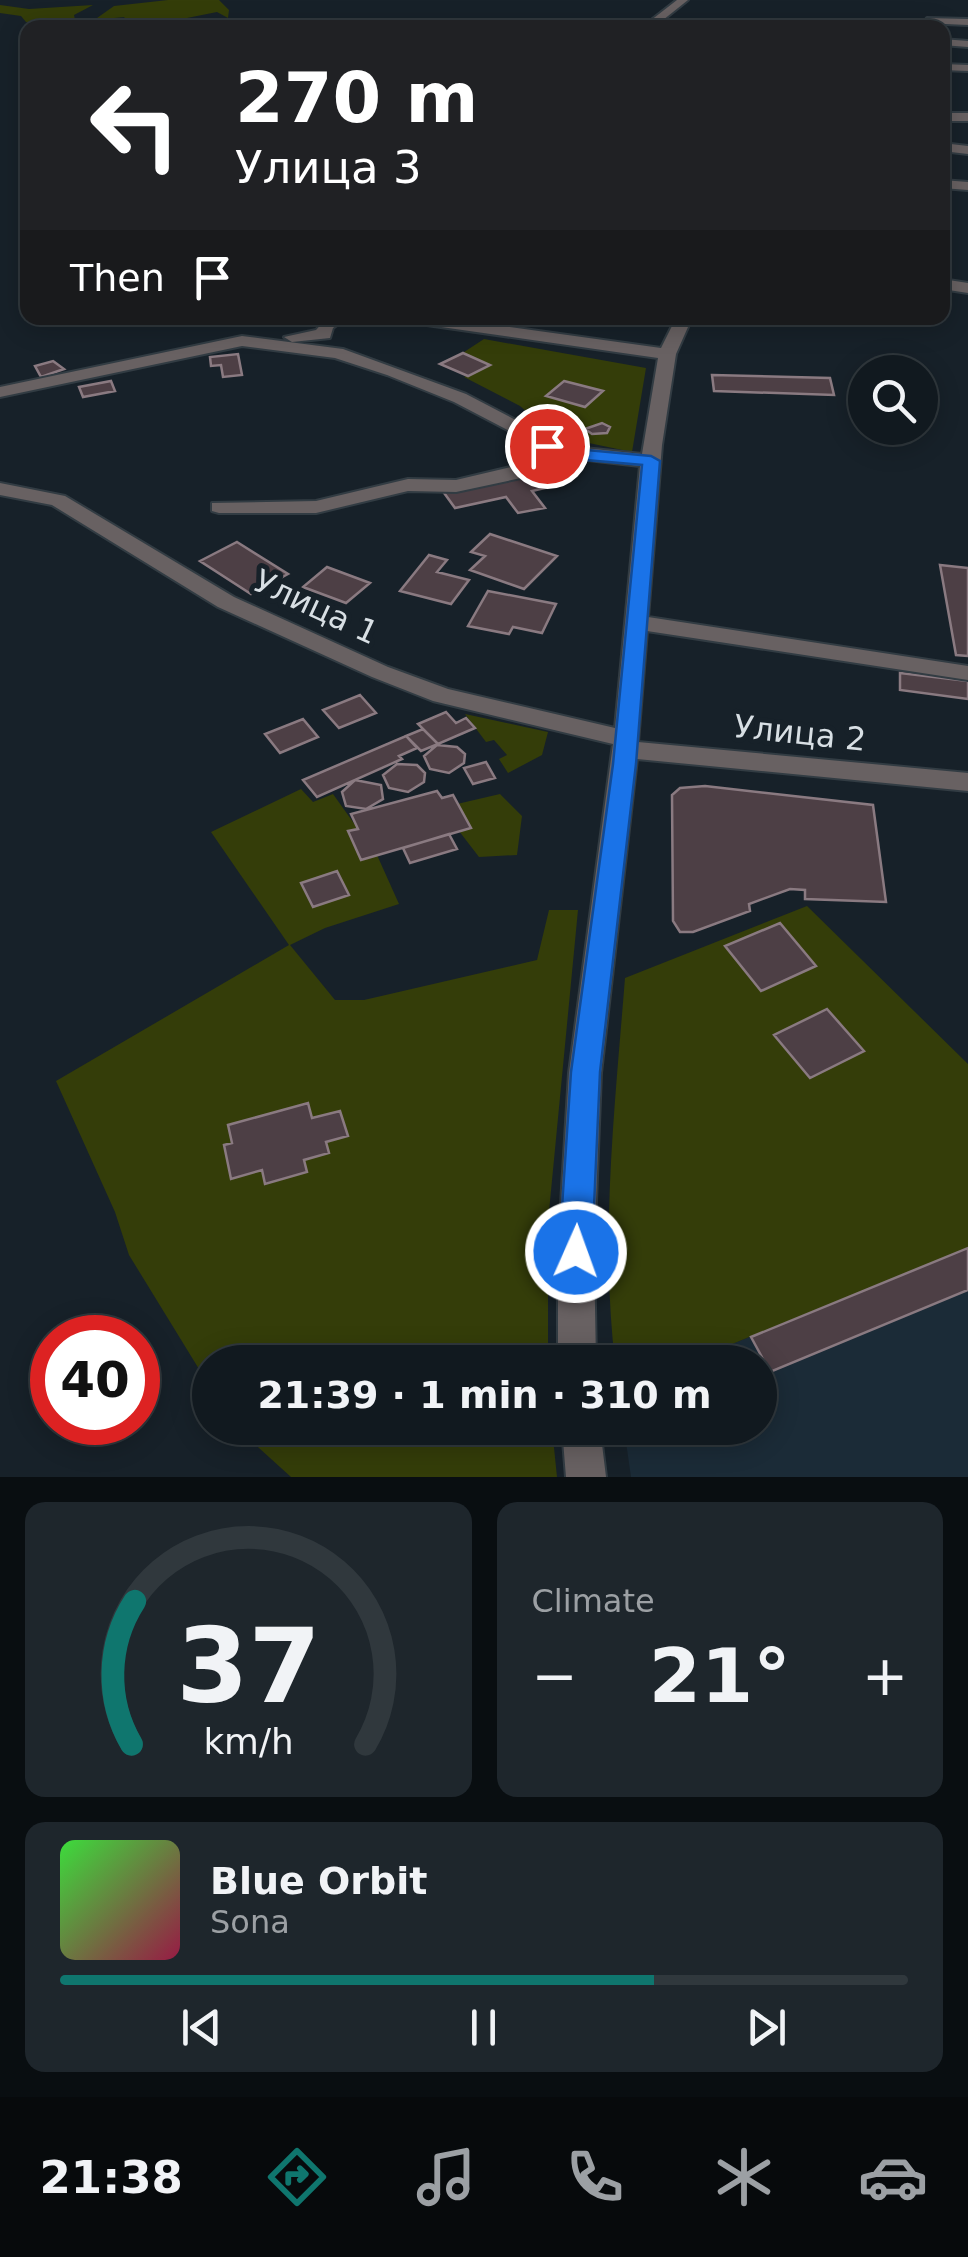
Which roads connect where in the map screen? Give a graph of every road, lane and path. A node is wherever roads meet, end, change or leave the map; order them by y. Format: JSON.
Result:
{"nodes":[{"id":1,"x":683,"y":0,"type":"edge"},
{"id":2,"x":652,"y":5,"type":"dead end"},
{"id":3,"x":937,"y":8,"type":"dead end"},
{"id":4,"x":665,"y":10,"type":"junction"},
{"id":5,"x":654,"y":20,"type":"edge"},
{"id":6,"x":927,"y":20,"type":"edge"},
{"id":7,"x":327,"y":325,"type":"edge"},
{"id":8,"x":462,"y":325,"type":"edge"},
{"id":9,"x":681,"y":325,"type":"edge"},
{"id":10,"x":324,"y":334,"type":"junction"},
{"id":11,"x":242,"y":341,"type":"junction"},
{"id":12,"x":337,"y":353,"type":"junction"},
{"id":13,"x":667,"y":354,"type":"junction"},
{"id":14,"x":0,"y":392,"type":"edge"},
{"id":15,"x":574,"y":454,"type":"junction"},
{"id":16,"x":651,"y":461,"type":"junction"},
{"id":17,"x":0,"y":489,"type":"edge"},
{"id":18,"x":219,"y":506,"type":"dead end"},
{"id":19,"x":636,"y":622,"type":"junction"},
{"id":20,"x":968,"y":673,"type":"edge"},
{"id":21,"x":626,"y":744,"type":"junction"},
{"id":22,"x":968,"y":782,"type":"edge"},
{"id":23,"x":576,"y":1345,"type":"edge"},
{"id":24,"x":583,"y":1445,"type":"edge"},
{"id":25,"x":586,"y":1477,"type":"edge"}],
"edges":[{"from":1,"to":4,"type":"street"},
{"from":2,"to":4,"type":"street"},
{"from":3,"to":6,"type":"street"},
{"from":4,"to":5,"type":"street"},
{"from":7,"to":10,"type":"street"},
{"from":8,"to":13,"type":"street"},
{"from":9,"to":13,"type":"street"},
{"from":10,"to":11,"type":"street"},
{"from":10,"to":12,"type":"street"},
{"from":11,"to":12,"type":"street"},
{"from":11,"to":14,"type":"street"},
{"from":12,"to":15,"type":"street"},
{"from":13,"to":16,"type":"street"},
{"from":15,"to":16,"type":"street"},
{"from":15,"to":18,"type":"street"},
{"from":16,"to":19,"type":"street"},
{"from":17,"to":21,"type":"street","name":"Улица 1"},
{"from":19,"to":20,"type":"street"},
{"from":19,"to":21,"type":"street"},
{"from":21,"to":22,"type":"street","name":"Улица 2"},
{"from":21,"to":23,"type":"street"},
{"from":24,"to":25,"type":"street"}]}
